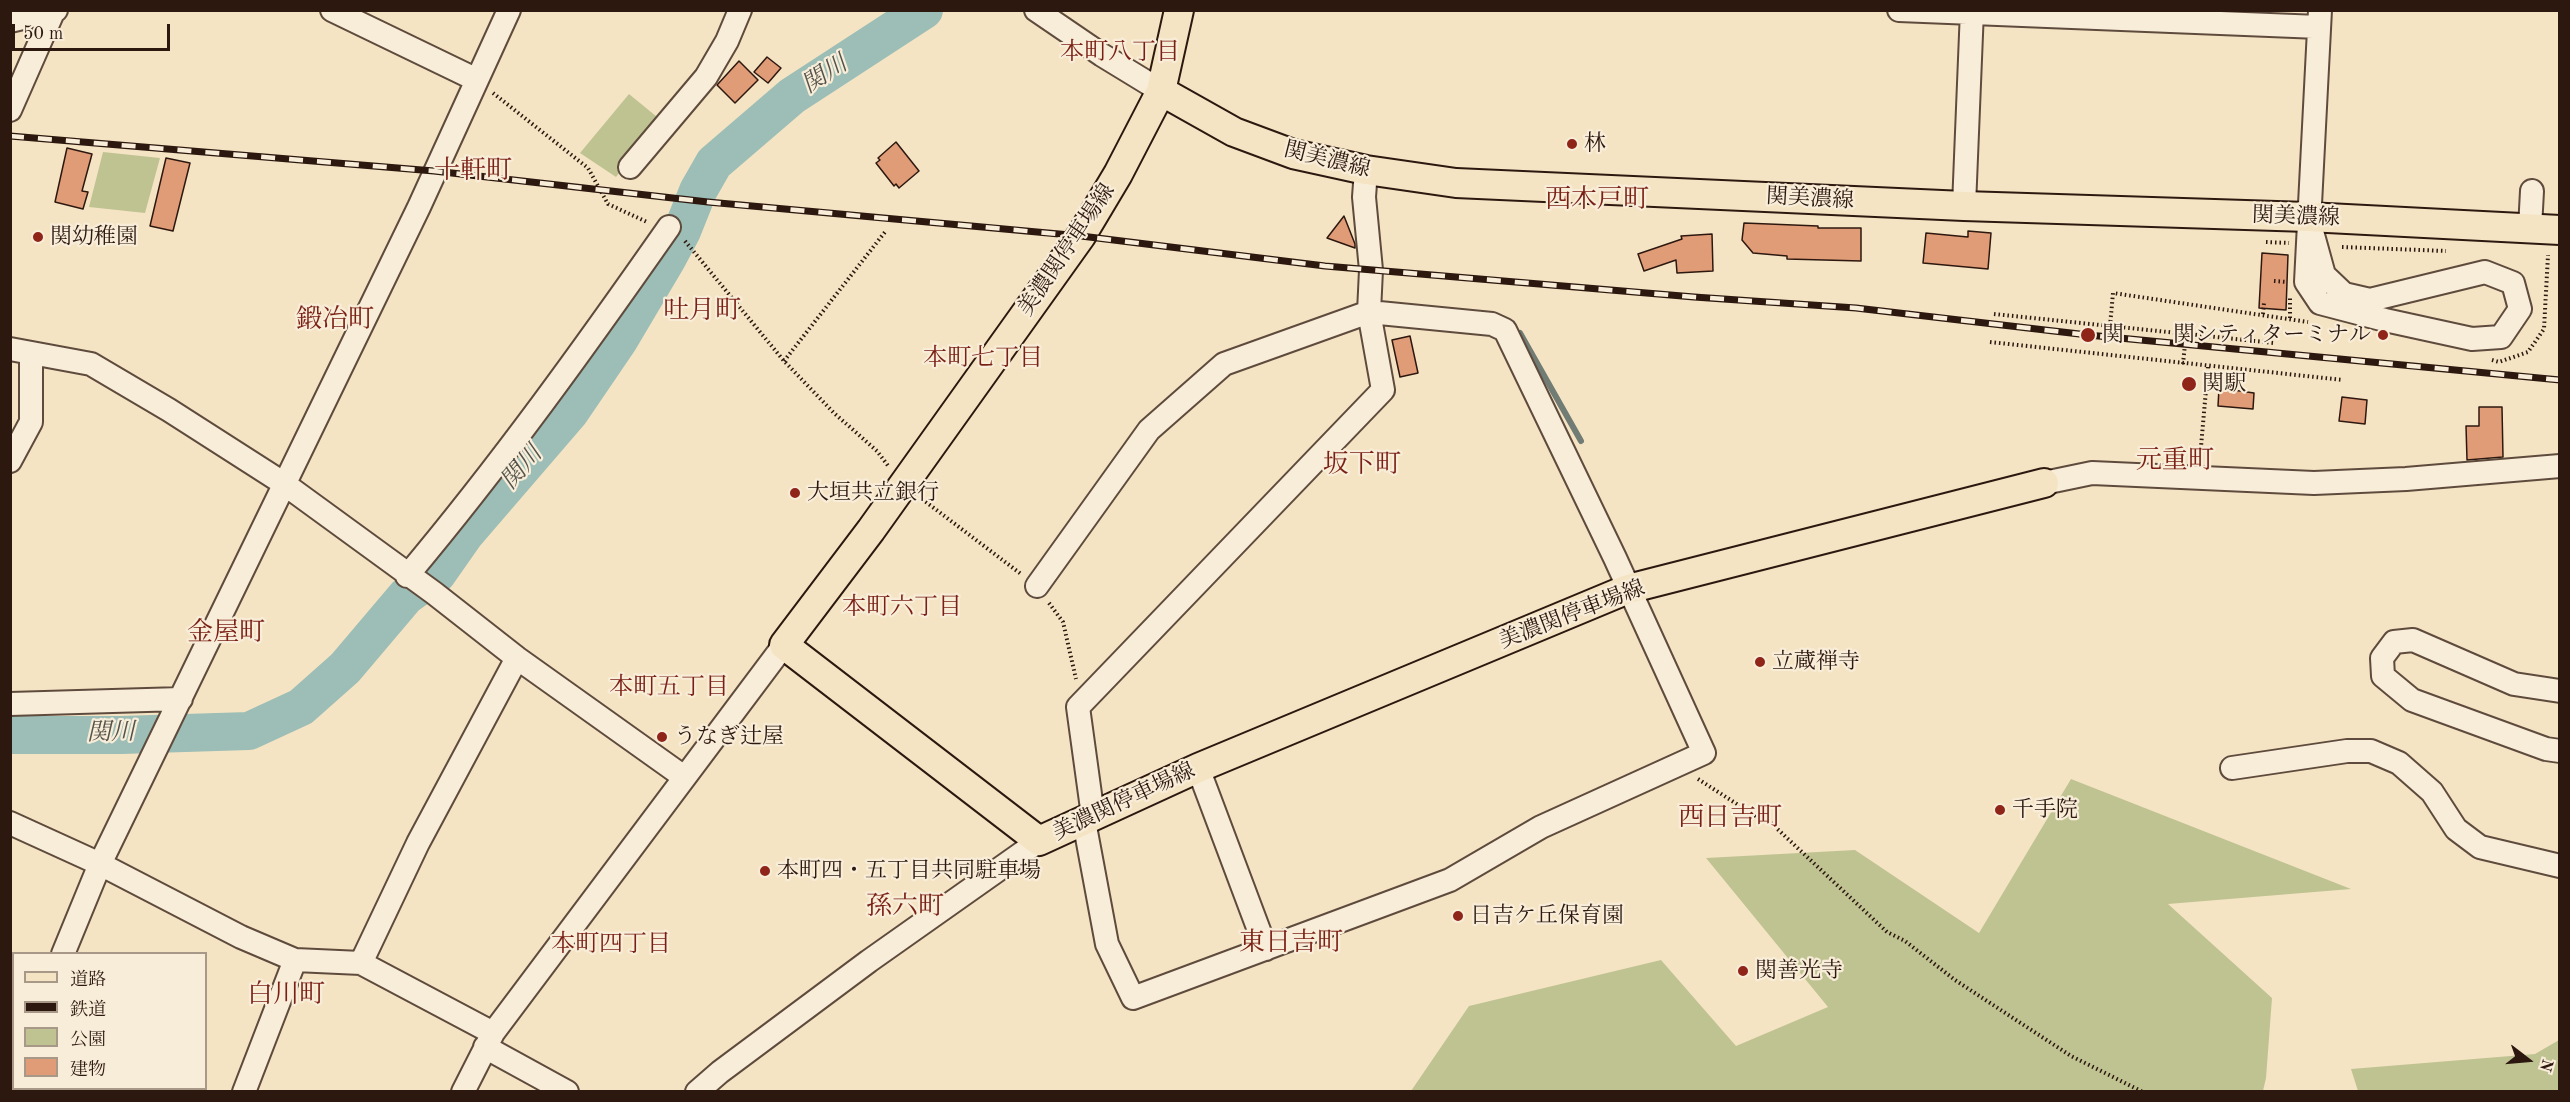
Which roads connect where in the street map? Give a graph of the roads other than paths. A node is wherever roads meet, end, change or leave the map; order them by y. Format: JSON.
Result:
{"nodes":[{"id":1,"x":509,"y":10,"type":"edge"},
{"id":2,"x":1036,"y":10,"type":"edge"},
{"id":3,"x":1179,"y":10,"type":"edge"},
{"id":4,"x":1899,"y":10,"type":"edge"},
{"id":5,"x":54,"y":11,"type":"edge"},
{"id":6,"x":739,"y":11,"type":"edge"},
{"id":7,"x":339,"y":12,"type":"edge"},
{"id":8,"x":1972,"y":12,"type":"edge"},
{"id":9,"x":2320,"y":19,"type":"edge"},
{"id":10,"x":10,"y":21,"type":"edge"},
{"id":11,"x":477,"y":80,"type":"junction"},
{"id":12,"x":1161,"y":91,"type":"junction"},
{"id":13,"x":10,"y":110,"type":"edge"},
{"id":14,"x":630,"y":167,"type":"dead end"},
{"id":15,"x":1366,"y":170,"type":"junction"},
{"id":16,"x":2532,"y":191,"type":"dead end"},
{"id":17,"x":1964,"y":206,"type":"junction"},
{"id":18,"x":2308,"y":217,"type":"junction"},
{"id":19,"x":669,"y":227,"type":"road end"},
{"id":20,"x":2530,"y":228,"type":"junction"},
{"id":21,"x":2559,"y":230,"type":"edge"},
{"id":22,"x":1369,"y":312,"type":"junction"},
{"id":23,"x":21,"y":351,"type":"edge"},
{"id":24,"x":10,"y":461,"type":"edge"},
{"id":25,"x":2559,"y":466,"type":"edge"},
{"id":26,"x":284,"y":483,"type":"junction"},
{"id":27,"x":2044,"y":483,"type":"joint"},
{"id":28,"x":408,"y":576,"type":"junction"},
{"id":29,"x":1037,"y":586,"type":"road end"},
{"id":30,"x":1628,"y":589,"type":"junction"},
{"id":31,"x":784,"y":645,"type":"junction"},
{"id":32,"x":517,"y":658,"type":"junction"},
{"id":33,"x":2559,"y":691,"type":"edge"},
{"id":34,"x":10,"y":704,"type":"edge"},
{"id":35,"x":177,"y":705,"type":"junction"},
{"id":36,"x":2559,"y":751,"type":"edge"},
{"id":37,"x":1198,"y":768,"type":"junction"},
{"id":38,"x":2232,"y":768,"type":"dead end"},
{"id":39,"x":684,"y":777,"type":"junction"},
{"id":40,"x":1089,"y":819,"type":"junction"},
{"id":41,"x":10,"y":823,"type":"edge"},
{"id":42,"x":1039,"y":841,"type":"junction"},
{"id":43,"x":100,"y":864,"type":"junction"},
{"id":44,"x":2559,"y":867,"type":"edge"},
{"id":45,"x":1266,"y":949,"type":"junction"},
{"id":46,"x":64,"y":952,"type":"edge"},
{"id":47,"x":295,"y":960,"type":"junction"},
{"id":48,"x":361,"y":963,"type":"junction"},
{"id":49,"x":489,"y":1040,"type":"junction"},
{"id":50,"x":244,"y":1092,"type":"edge"},
{"id":51,"x":463,"y":1092,"type":"edge"},
{"id":52,"x":567,"y":1092,"type":"edge"},
{"id":53,"x":697,"y":1092,"type":"edge"}],
"edges":[{"from":1,"to":11,"type":"street"},
{"from":2,"to":12,"type":"street"},
{"from":3,"to":12,"type":"main road"},
{"from":4,"to":8,"type":"street"},
{"from":5,"to":10,"type":"street"},
{"from":5,"to":13,"type":"street"},
{"from":6,"to":14,"type":"street"},
{"from":7,"to":11,"type":"street"},
{"from":8,"to":9,"type":"street"},
{"from":8,"to":17,"type":"street"},
{"from":9,"to":18,"type":"street"},
{"from":11,"to":26,"type":"street"},
{"from":12,"to":15,"type":"main road","name":"関美濃線"},
{"from":12,"to":31,"type":"main road","name":"美濃関停車場線"},
{"from":15,"to":17,"type":"main road","name":"関美濃線"},
{"from":15,"to":22,"type":"street"},
{"from":16,"to":20,"type":"street"},
{"from":17,"to":18,"type":"main road","name":"関美濃線"},
{"from":18,"to":18,"type":"street"},
{"from":18,"to":20,"type":"main road","name":"関美濃線"},
{"from":19,"to":28,"type":"street"},
{"from":20,"to":21,"type":"main road","name":"関美濃線"},
{"from":22,"to":29,"type":"street"},
{"from":22,"to":30,"type":"street"},
{"from":22,"to":40,"type":"street"},
{"from":23,"to":24,"type":"street"},
{"from":23,"to":26,"type":"street"},
{"from":25,"to":27,"type":"street"},
{"from":26,"to":28,"type":"street"},
{"from":26,"to":35,"type":"street"},
{"from":27,"to":30,"type":"main road","name":"美濃関停車場線"},
{"from":28,"to":32,"type":"street"},
{"from":30,"to":37,"type":"main road","name":"美濃関停車場線"},
{"from":30,"to":45,"type":"street"},
{"from":31,"to":39,"type":"street"},
{"from":31,"to":42,"type":"main road","name":"美濃関停車場線"},
{"from":32,"to":39,"type":"street"},
{"from":32,"to":48,"type":"street"},
{"from":33,"to":36,"type":"street"},
{"from":34,"to":35,"type":"street"},
{"from":35,"to":43,"type":"street"},
{"from":37,"to":40,"type":"main road","name":"美濃関停車場線"},
{"from":37,"to":45,"type":"street"},
{"from":38,"to":44,"type":"street"},
{"from":39,"to":49,"type":"street"},
{"from":40,"to":42,"type":"main road","name":"美濃関停車場線"},
{"from":40,"to":45,"type":"street"},
{"from":41,"to":43,"type":"street"},
{"from":42,"to":53,"type":"street"},
{"from":43,"to":46,"type":"street"},
{"from":43,"to":47,"type":"street"},
{"from":47,"to":48,"type":"street"},
{"from":47,"to":50,"type":"street"},
{"from":48,"to":49,"type":"street"},
{"from":49,"to":51,"type":"street"},
{"from":49,"to":52,"type":"street"}]}
